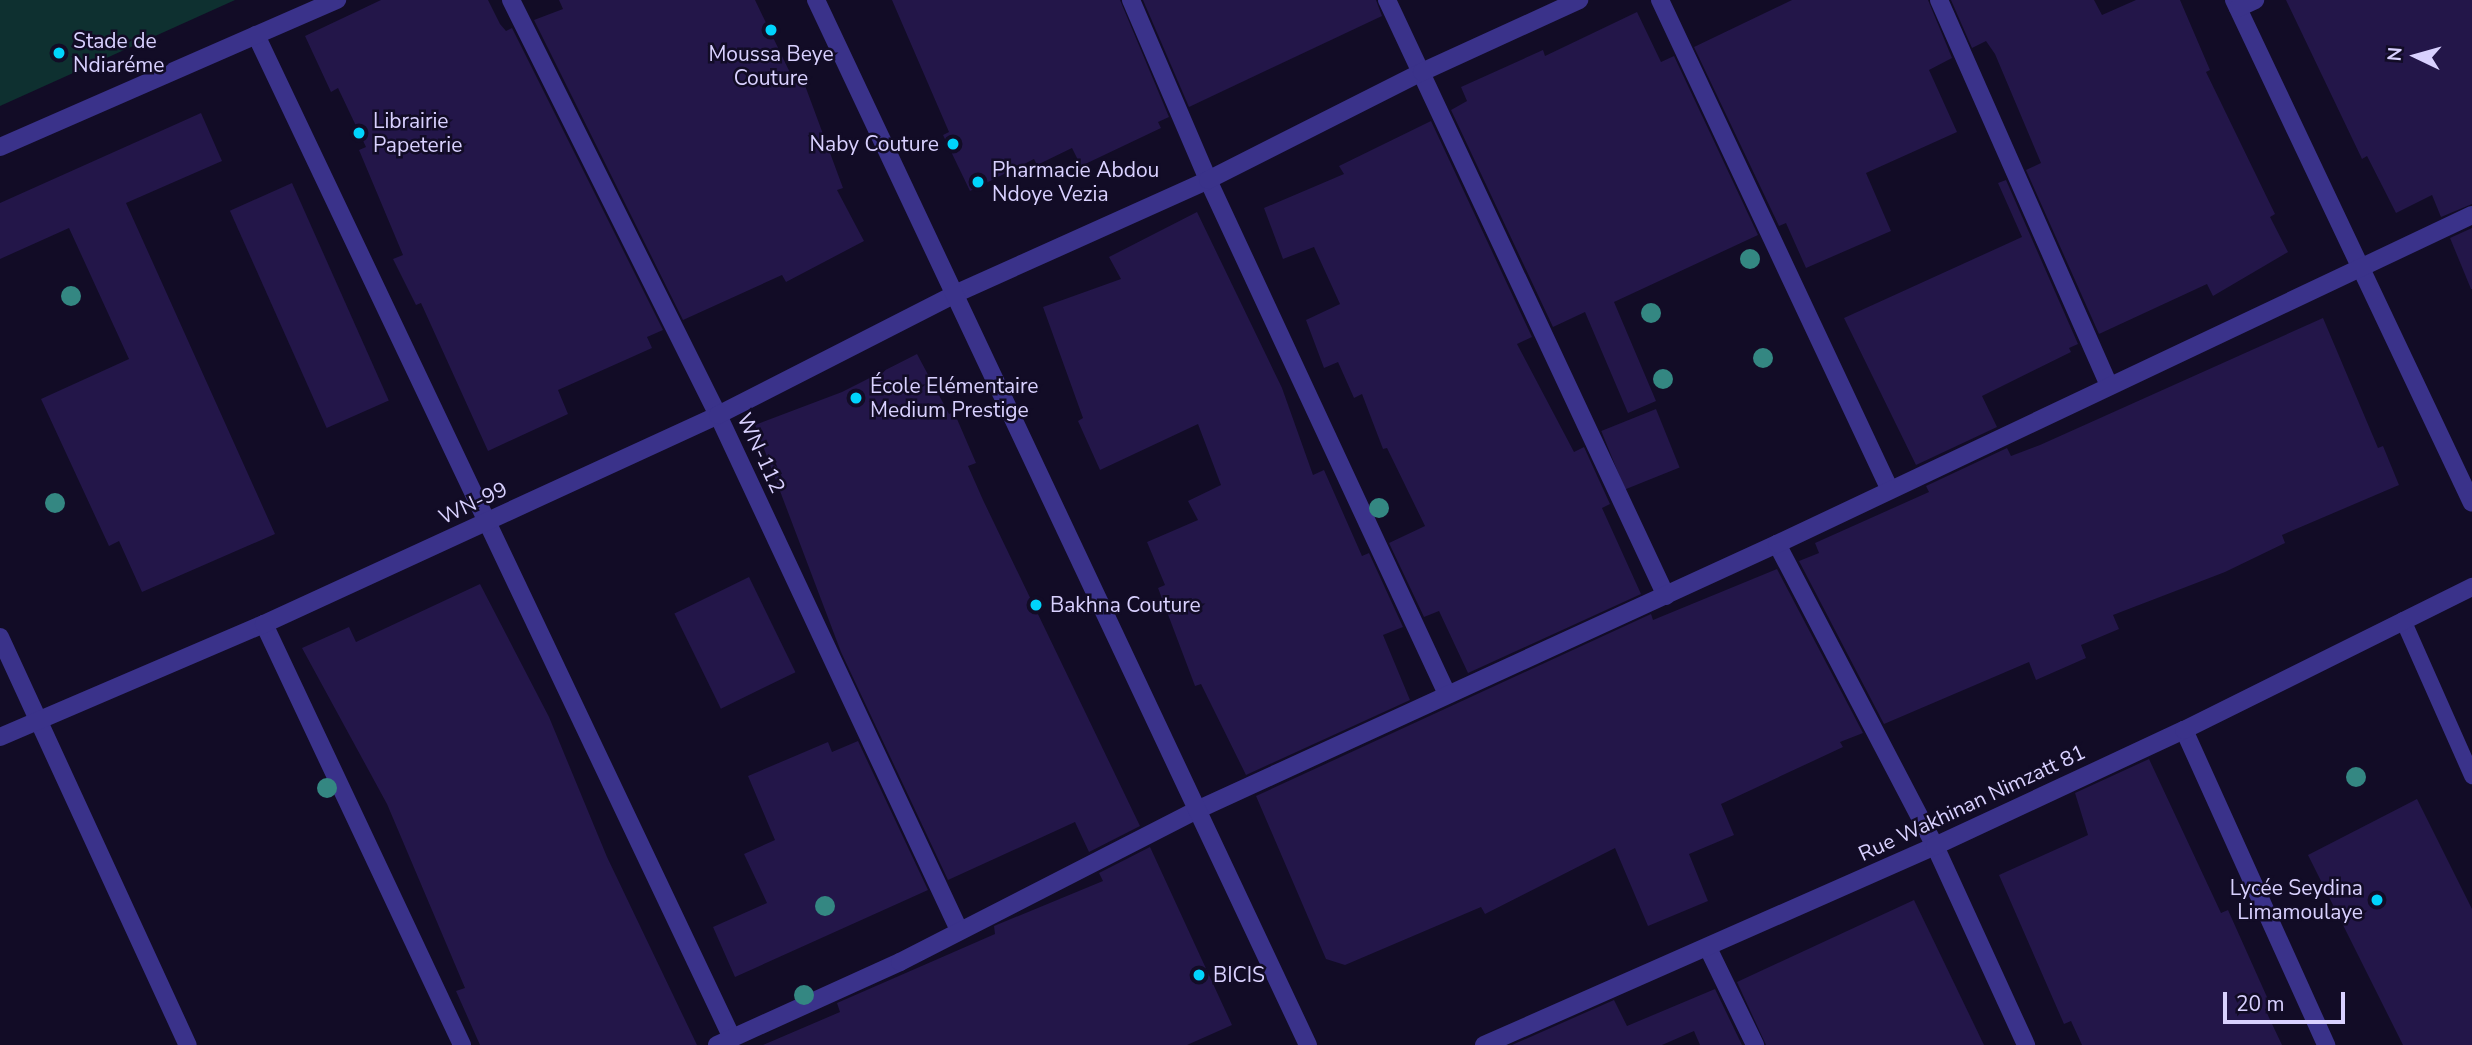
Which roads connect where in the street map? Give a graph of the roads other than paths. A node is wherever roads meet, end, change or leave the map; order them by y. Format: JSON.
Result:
{"nodes":[{"id":1,"x":337,"y":0,"type":"edge"},
{"id":2,"x":511,"y":0,"type":"edge"},
{"id":3,"x":816,"y":0,"type":"edge"},
{"id":4,"x":1131,"y":0,"type":"edge"},
{"id":5,"x":1387,"y":0,"type":"edge"},
{"id":6,"x":1579,"y":0,"type":"edge"},
{"id":7,"x":1660,"y":0,"type":"edge"},
{"id":8,"x":1939,"y":0,"type":"edge"},
{"id":9,"x":2255,"y":0,"type":"edge"},
{"id":10,"x":2236,"y":4,"type":"edge"},
{"id":11,"x":256,"y":36,"type":"junction"},
{"id":12,"x":1422,"y":72,"type":"junction"},
{"id":13,"x":0,"y":147,"type":"edge"},
{"id":14,"x":1208,"y":180,"type":"junction"},
{"id":15,"x":2472,"y":215,"type":"edge"},
{"id":16,"x":2360,"y":267,"type":"junction"},
{"id":17,"x":957,"y":293,"type":"junction"},
{"id":18,"x":2109,"y":386,"type":"junction"},
{"id":19,"x":718,"y":415,"type":"junction"},
{"id":20,"x":1889,"y":488,"type":"junction"},
{"id":21,"x":2472,"y":503,"type":"edge"},
{"id":22,"x":490,"y":521,"type":"junction"},
{"id":23,"x":1777,"y":544,"type":"junction"},
{"id":24,"x":2472,"y":587,"type":"edge"},
{"id":25,"x":1666,"y":596,"type":"junction"},
{"id":26,"x":2403,"y":621,"type":"junction"},
{"id":27,"x":264,"y":624,"type":"junction"},
{"id":28,"x":0,"y":637,"type":"edge"},
{"id":29,"x":1447,"y":694,"type":"junction"},
{"id":30,"x":36,"y":721,"type":"junction"},
{"id":31,"x":2184,"y":730,"type":"junction"},
{"id":32,"x":0,"y":737,"type":"edge"},
{"id":33,"x":2472,"y":776,"type":"edge"},
{"id":34,"x":1198,"y":810,"type":"junction"},
{"id":35,"x":1935,"y":846,"type":"junction"},
{"id":36,"x":959,"y":930,"type":"junction"},
{"id":37,"x":1708,"y":948,"type":"junction"},
{"id":38,"x":724,"y":1042,"type":"edge"},
{"id":39,"x":188,"y":1045,"type":"edge"},
{"id":40,"x":462,"y":1045,"type":"edge"},
{"id":41,"x":1307,"y":1045,"type":"edge"},
{"id":42,"x":1484,"y":1045,"type":"edge"},
{"id":43,"x":1755,"y":1045,"type":"edge"},
{"id":44,"x":2026,"y":1045,"type":"edge"},
{"id":45,"x":2326,"y":1045,"type":"edge"}],
"edges":[{"from":1,"to":11,"type":"street"},
{"from":2,"to":19,"type":"street","name":"WN-112"},
{"from":3,"to":17,"type":"street"},
{"from":4,"to":14,"type":"street"},
{"from":5,"to":12,"type":"street"},
{"from":6,"to":12,"type":"street","name":"WN-99"},
{"from":7,"to":20,"type":"street"},
{"from":8,"to":18,"type":"street"},
{"from":9,"to":10,"type":"street"},
{"from":10,"to":16,"type":"street"},
{"from":11,"to":13,"type":"street"},
{"from":11,"to":22,"type":"street"},
{"from":12,"to":14,"type":"street","name":"WN-99"},
{"from":12,"to":25,"type":"street"},
{"from":14,"to":17,"type":"street","name":"WN-99"},
{"from":14,"to":29,"type":"street"},
{"from":15,"to":16,"type":"street"},
{"from":16,"to":18,"type":"street"},
{"from":16,"to":21,"type":"street"},
{"from":17,"to":19,"type":"street","name":"WN-99"},
{"from":17,"to":34,"type":"street"},
{"from":18,"to":20,"type":"street"},
{"from":19,"to":22,"type":"street","name":"WN-99"},
{"from":19,"to":36,"type":"street","name":"WN-112"},
{"from":20,"to":23,"type":"street"},
{"from":22,"to":27,"type":"street","name":"WN-99"},
{"from":22,"to":38,"type":"street"},
{"from":23,"to":25,"type":"street"},
{"from":23,"to":35,"type":"street"},
{"from":24,"to":26,"type":"street","name":"Rue Wakhinan Nimzatt 81"},
{"from":25,"to":29,"type":"street"},
{"from":26,"to":31,"type":"street","name":"Rue Wakhinan Nimzatt 81"},
{"from":26,"to":33,"type":"lane"},
{"from":27,"to":30,"type":"street","name":"WN-99"},
{"from":27,"to":40,"type":"street"},
{"from":28,"to":30,"type":"street"},
{"from":29,"to":34,"type":"street"},
{"from":30,"to":32,"type":"street","name":"WN-99"},
{"from":30,"to":39,"type":"street"},
{"from":31,"to":35,"type":"street","name":"Rue Wakhinan Nimzatt 81"},
{"from":31,"to":45,"type":"street"},
{"from":34,"to":36,"type":"street"},
{"from":34,"to":41,"type":"street"},
{"from":35,"to":37,"type":"street","name":"Rue Wakhinan Nimzatt 81"},
{"from":35,"to":44,"type":"street"},
{"from":36,"to":38,"type":"street"},
{"from":37,"to":42,"type":"street","name":"Rue Wakhinan Nimzatt 81"},
{"from":37,"to":43,"type":"street"}]}
